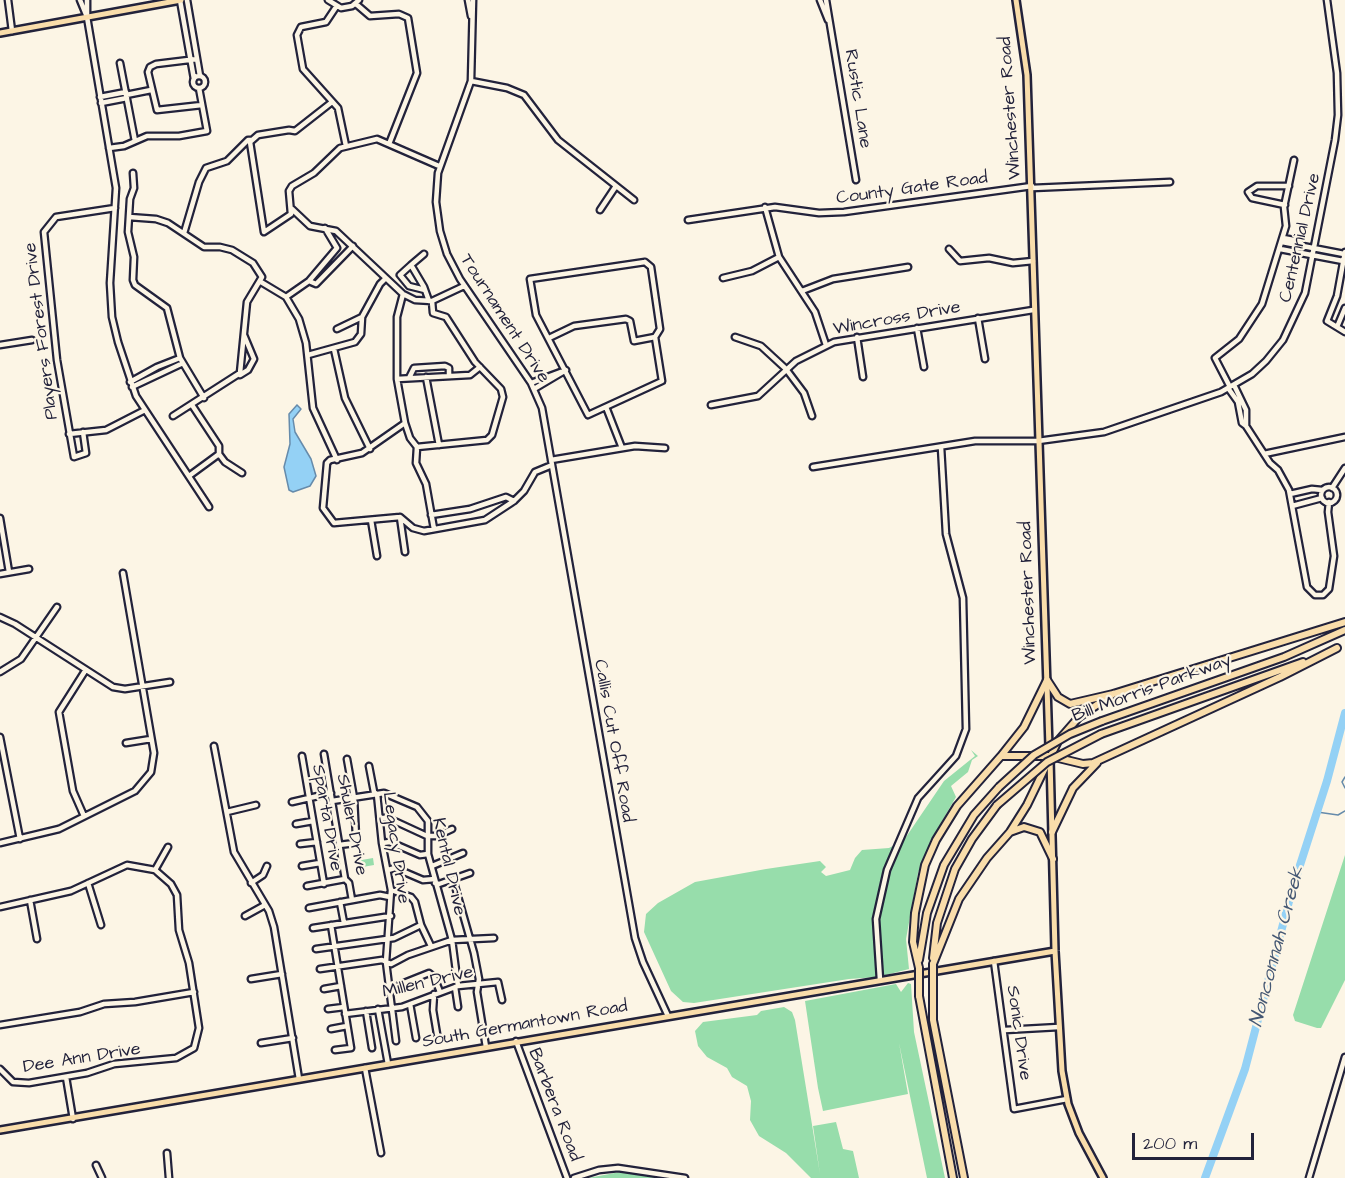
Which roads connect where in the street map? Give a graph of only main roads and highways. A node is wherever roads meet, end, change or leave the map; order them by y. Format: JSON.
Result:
{"nodes":[{"id":1,"x":180,"y":0,"type":"edge"},
{"id":2,"x":1016,"y":0,"type":"edge"},
{"id":3,"x":0,"y":33,"type":"edge"},
{"id":4,"x":1343,"y":626,"type":"edge"},
{"id":5,"x":1345,"y":644,"type":"edge"},
{"id":6,"x":1337,"y":648,"type":"junction"},
{"id":7,"x":1047,"y":680,"type":"junction"},
{"id":8,"x":1113,"y":694,"type":"junction"},
{"id":9,"x":1001,"y":756,"type":"junction"},
{"id":10,"x":1050,"y":756,"type":"junction"},
{"id":11,"x":1107,"y":756,"type":"junction"},
{"id":12,"x":1010,"y":832,"type":"junction"},
{"id":13,"x":1052,"y":832,"type":"junction"},
{"id":14,"x":1053,"y":859,"type":"junction"},
{"id":15,"x":1054,"y":951,"type":"junction"},
{"id":16,"x":933,"y":964,"type":"junction"},
{"id":17,"x":919,"y":968,"type":"junction"},
{"id":18,"x":0,"y":1130,"type":"edge"},
{"id":19,"x":953,"y":1178,"type":"edge"},
{"id":20,"x":964,"y":1178,"type":"edge"},
{"id":21,"x":1103,"y":1178,"type":"edge"}],
"edges":[{"from":1,"to":3,"type":"main road"},
{"from":2,"to":7,"type":"main road","name":"Winchester Road"},
{"from":4,"to":8,"type":"highway"},
{"from":4,"to":17,"type":"highway","name":"Bill Morris Parkway","bridge":true},
{"from":5,"to":6,"type":"highway","name":"Bill Morris Parkway"},
{"from":6,"to":11,"type":"highway"},
{"from":6,"to":16,"type":"highway","name":"Bill Morris Parkway","bridge":true},
{"from":7,"to":8,"type":"highway"},
{"from":7,"to":9,"type":"highway"},
{"from":7,"to":10,"type":"main road","name":"Winchester Road"},
{"from":8,"to":10,"type":"highway"},
{"from":9,"to":10,"type":"highway"},
{"from":9,"to":17,"type":"highway"},
{"from":10,"to":11,"type":"highway"},
{"from":10,"to":12,"type":"highway"},
{"from":10,"to":13,"type":"main road","name":"Winchester Road"},
{"from":11,"to":13,"type":"highway"},
{"from":12,"to":14,"type":"highway"},
{"from":12,"to":16,"type":"highway"},
{"from":13,"to":14,"type":"main road","name":"Winchester Road"},
{"from":14,"to":15,"type":"main road","name":"Winchester Road"},
{"from":15,"to":18,"type":"main road","name":"South Germantown Road"},
{"from":15,"to":21,"type":"main road","name":"Winchester Road"},
{"from":16,"to":20,"type":"highway","name":"Bill Morris Parkway","bridge":true},
{"from":17,"to":19,"type":"highway","name":"Bill Morris Parkway","bridge":true}]}
